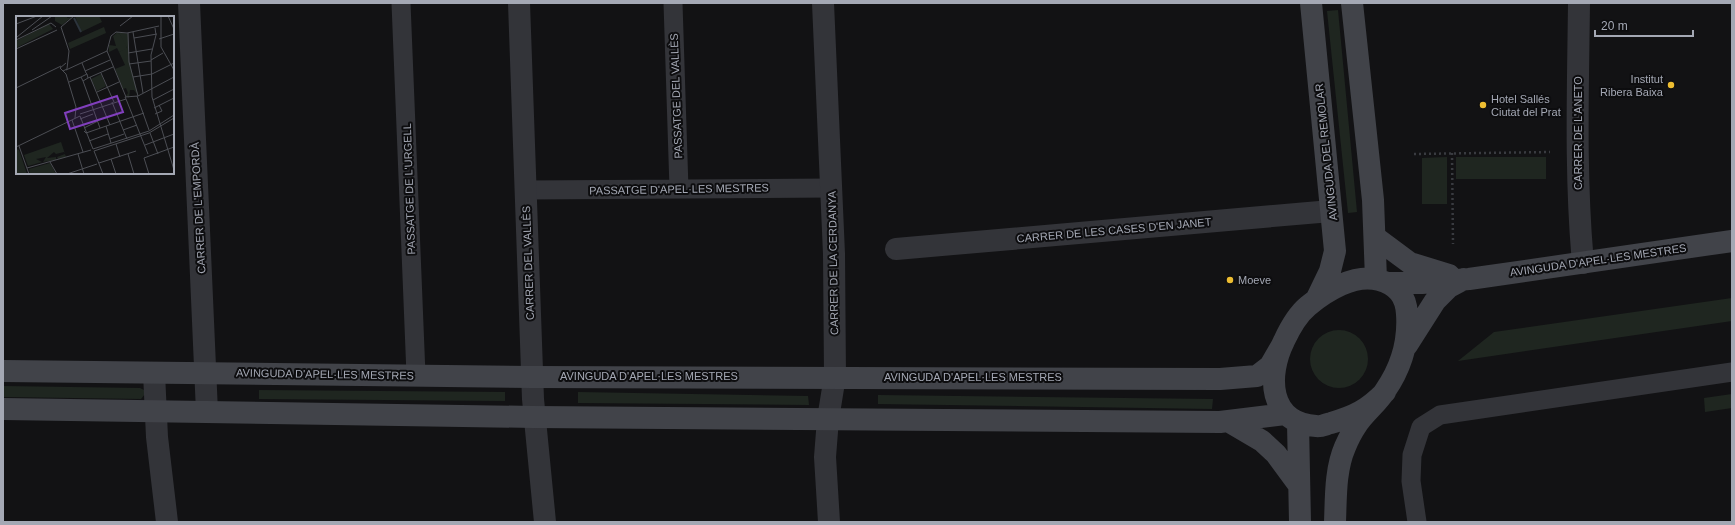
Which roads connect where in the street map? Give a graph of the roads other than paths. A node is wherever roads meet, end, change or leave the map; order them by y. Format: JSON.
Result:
{"nodes":[{"id":1,"x":188,"y":3,"type":"edge"},
{"id":2,"x":401,"y":3,"type":"edge"},
{"id":3,"x":518,"y":3,"type":"edge"},
{"id":4,"x":673,"y":3,"type":"edge"},
{"id":5,"x":824,"y":3,"type":"edge"},
{"id":6,"x":1311,"y":3,"type":"edge"},
{"id":7,"x":1352,"y":3,"type":"edge"},
{"id":8,"x":1579,"y":3,"type":"edge"},
{"id":9,"x":832,"y":188,"type":"junction"},
{"id":10,"x":679,"y":189,"type":"junction"},
{"id":11,"x":526,"y":190,"type":"junction"},
{"id":12,"x":1332,"y":211,"type":"junction"},
{"id":13,"x":1375,"y":237,"type":"junction"},
{"id":14,"x":1732,"y":241,"type":"edge"},
{"id":15,"x":896,"y":248,"type":"dead end"},
{"id":16,"x":1583,"y":263,"type":"junction"},
{"id":17,"x":1464,"y":279,"type":"junction"},
{"id":18,"x":1382,"y":281,"type":"junction"},
{"id":19,"x":1317,"y":298,"type":"junction"},
{"id":20,"x":1406,"y":346,"type":"junction"},
{"id":21,"x":1281,"y":347,"type":"junction"},
{"id":22,"x":3,"y":372,"type":"edge"},
{"id":23,"x":204,"y":372,"type":"junction"},
{"id":24,"x":1732,"y":372,"type":"edge"},
{"id":25,"x":154,"y":373,"type":"junction"},
{"id":26,"x":416,"y":375,"type":"junction"},
{"id":27,"x":835,"y":376,"type":"junction"},
{"id":28,"x":532,"y":377,"type":"junction"},
{"id":29,"x":1385,"y":392,"type":"junction"},
{"id":30,"x":3,"y":409,"type":"edge"},
{"id":31,"x":155,"y":412,"type":"junction"},
{"id":32,"x":207,"y":412,"type":"junction"},
{"id":33,"x":534,"y":418,"type":"junction"},
{"id":34,"x":828,"y":419,"type":"junction"},
{"id":35,"x":1292,"y":419,"type":"junction"},
{"id":36,"x":1228,"y":421,"type":"junction"},
{"id":37,"x":1298,"y":484,"type":"junction"},
{"id":38,"x":167,"y":522,"type":"edge"},
{"id":39,"x":545,"y":522,"type":"edge"},
{"id":40,"x":828,"y":522,"type":"edge"},
{"id":41,"x":1300,"y":522,"type":"edge"},
{"id":42,"x":1336,"y":522,"type":"edge"},
{"id":43,"x":1417,"y":522,"type":"edge"}],
"edges":[{"from":1,"to":23,"type":"street","name":"CARRER DE L'EMPORDÀ"},
{"from":2,"to":26,"type":"lane","name":"PASSATGE DE L'URGELL"},
{"from":3,"to":11,"type":"street","name":"CARRER DEL VALLÈS"},
{"from":4,"to":10,"type":"lane","name":"PASSATGE DEL VALLÈS"},
{"from":5,"to":9,"type":"street","name":"CARRER DE LA CERDANYA"},
{"from":6,"to":12,"type":"street","name":"AVINGUDA DEL REMOLAR"},
{"from":7,"to":13,"type":"street"},
{"from":8,"to":16,"type":"street","name":"CARRER DE L'ANETO"},
{"from":9,"to":10,"type":"lane","name":"PASSATGE D'APEL·LES MESTRES"},
{"from":9,"to":27,"type":"street","name":"CARRER DE LA CERDANYA"},
{"from":10,"to":11,"type":"lane","name":"PASSATGE D'APEL·LES MESTRES"},
{"from":11,"to":28,"type":"street","name":"CARRER DEL VALLÈS"},
{"from":12,"to":15,"type":"street","name":"CARRER DE LES CASES D'EN JANET"},
{"from":12,"to":19,"type":"street","name":"AVINGUDA DEL REMOLAR"},
{"from":13,"to":17,"type":"street"},
{"from":13,"to":18,"type":"street"},
{"from":14,"to":16,"type":"street","name":"AVINGUDA D'APEL·LES MESTRES"},
{"from":16,"to":17,"type":"street","name":"AVINGUDA D'APEL·LES MESTRES"},
{"from":17,"to":18,"type":"street","name":"AVINGUDA D'APEL·LES MESTRES"},
{"from":17,"to":20,"type":"street","name":"AVINGUDA D'APEL·LES MESTRES"},
{"from":18,"to":19,"type":"street","name":"AVINGUDA DEL REMOLAR"},
{"from":18,"to":20,"type":"street"},
{"from":19,"to":21,"type":"street","name":"AVINGUDA DEL REMOLAR"},
{"from":20,"to":29,"type":"street"},
{"from":21,"to":27,"type":"street","name":"AVINGUDA D'APEL·LES MESTRES"},
{"from":21,"to":35,"type":"street","name":"AVINGUDA DEL REMOLAR"},
{"from":22,"to":25,"type":"street","name":"AVINGUDA D'APEL·LES MESTRES"},
{"from":23,"to":25,"type":"street","name":"AVINGUDA D'APEL·LES MESTRES"},
{"from":23,"to":26,"type":"street","name":"AVINGUDA D'APEL·LES MESTRES"},
{"from":23,"to":32,"type":"street","name":"CARRER DE L'EMPORDÀ"},
{"from":24,"to":43,"type":"lane"},
{"from":25,"to":31,"type":"street"},
{"from":26,"to":28,"type":"street","name":"AVINGUDA D'APEL·LES MESTRES"},
{"from":27,"to":28,"type":"street","name":"AVINGUDA D'APEL·LES MESTRES"},
{"from":27,"to":34,"type":"street","name":"CARRER DE LA CERDANYA"},
{"from":28,"to":33,"type":"street","name":"CARRER DEL VALLÈS"},
{"from":29,"to":35,"type":"street"},
{"from":29,"to":42,"type":"street"},
{"from":30,"to":31,"type":"street"},
{"from":31,"to":32,"type":"street"},
{"from":31,"to":38,"type":"street"},
{"from":32,"to":33,"type":"street"},
{"from":33,"to":34,"type":"street"},
{"from":33,"to":39,"type":"street","name":"CARRER DEL VALLÈS"},
{"from":34,"to":36,"type":"street"},
{"from":34,"to":40,"type":"street","name":"CARRER DE LA CERDANYA"},
{"from":35,"to":36,"type":"street"},
{"from":35,"to":37,"type":"street","name":"AVINGUDA DEL REMOLAR"},
{"from":36,"to":37,"type":"street"},
{"from":37,"to":41,"type":"street","name":"AVINGUDA DEL REMOLAR"}]}
